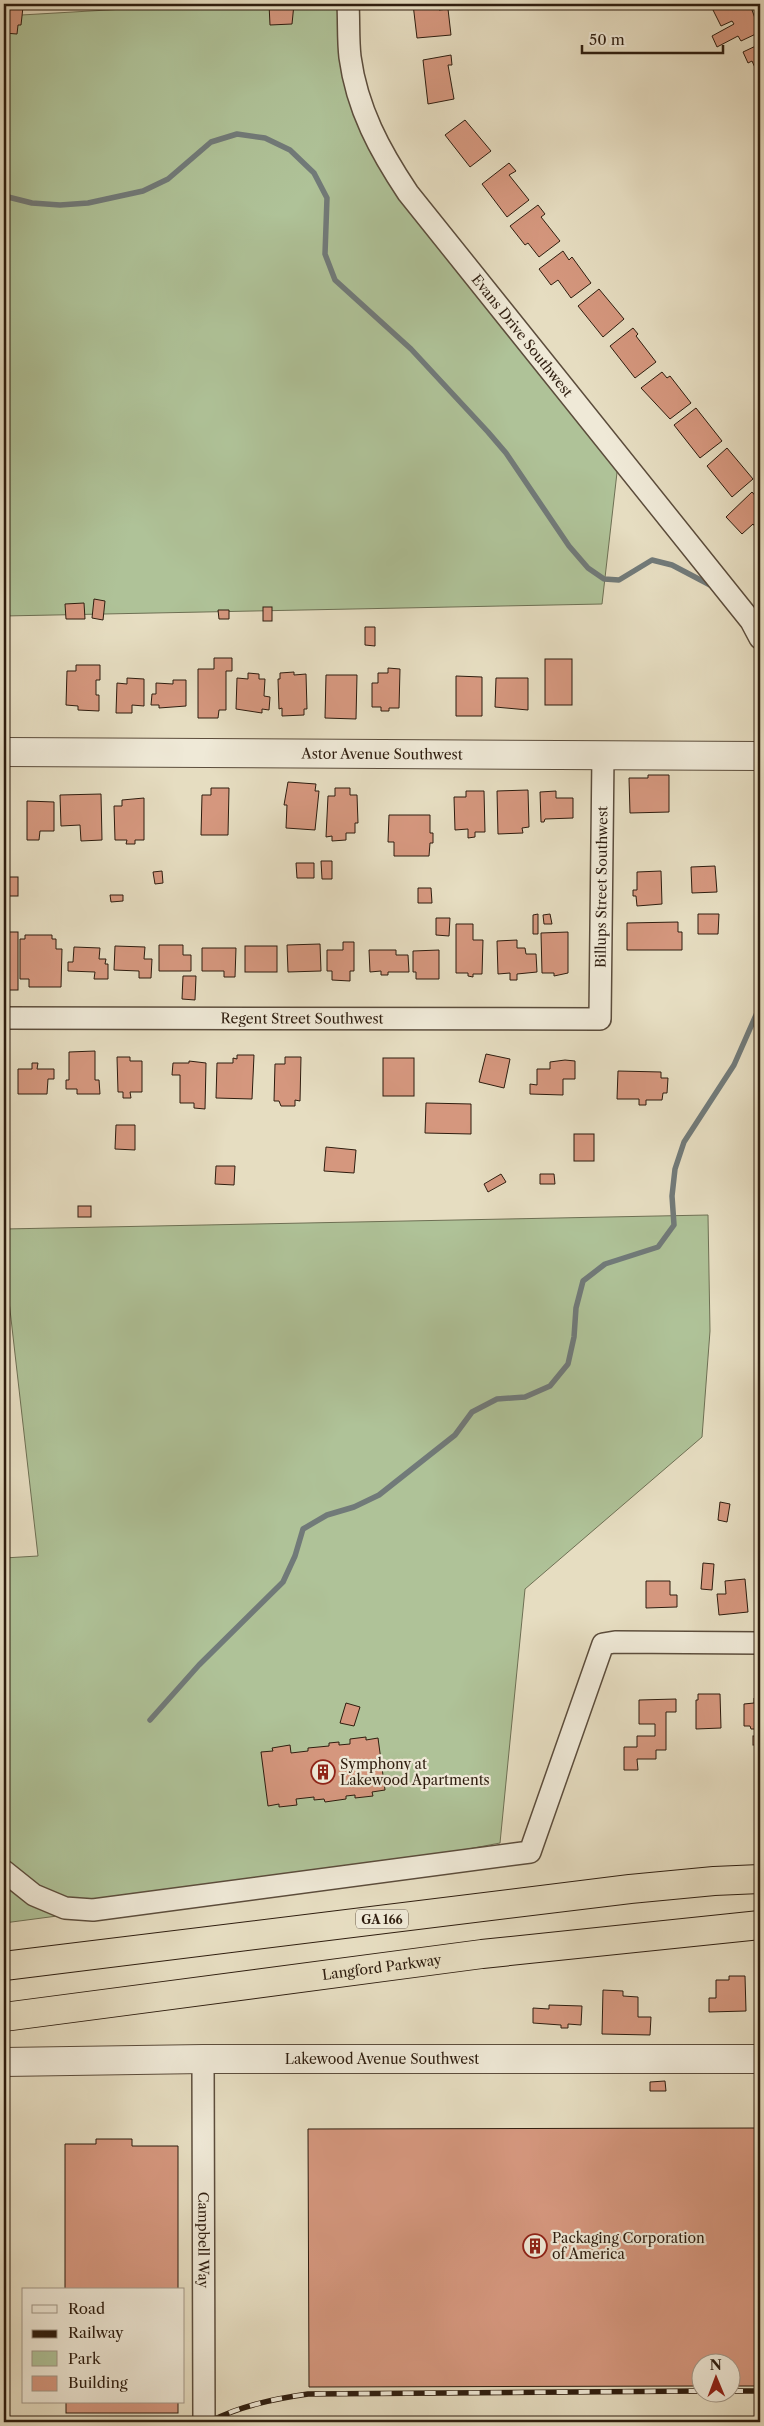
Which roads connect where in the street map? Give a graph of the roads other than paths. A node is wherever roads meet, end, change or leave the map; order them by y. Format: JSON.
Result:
{"nodes":[{"id":1,"x":348,"y":4,"type":"edge"},
{"id":2,"x":760,"y":638,"type":"edge"},
{"id":3,"x":4,"y":752,"type":"edge"},
{"id":4,"x":603,"y":755,"type":"junction"},
{"id":5,"x":760,"y":756,"type":"edge"},
{"id":6,"x":4,"y":1018,"type":"edge"},
{"id":7,"x":600,"y":1019,"type":"joint"},
{"id":8,"x":760,"y":1643,"type":"edge"},
{"id":9,"x":4,"y":1871,"type":"edge"},
{"id":10,"x":760,"y":1877,"type":"edge"},
{"id":11,"x":754,"y":1926,"type":"edge"},
{"id":12,"x":4,"y":1966,"type":"edge"},
{"id":13,"x":4,"y":2017,"type":"edge"},
{"id":14,"x":203,"y":2059,"type":"junction"},
{"id":15,"x":760,"y":2059,"type":"edge"},
{"id":16,"x":4,"y":2062,"type":"edge"},
{"id":17,"x":204,"y":2422,"type":"edge"}],
"edges":[{"from":1,"to":2,"type":"street","name":"Evans Drive Southwest"},
{"from":3,"to":4,"type":"street","name":"Astor Avenue Southwest"},
{"from":4,"to":5,"type":"street","name":"Astor Avenue Southwest"},
{"from":4,"to":7,"type":"street","name":"Billups Street Southwest"},
{"from":6,"to":7,"type":"street","name":"Regent Street Southwest"},
{"from":8,"to":9,"type":"street"},
{"from":10,"to":12,"type":"highway","number":"GA 166"},
{"from":11,"to":13,"type":"highway","name":"Langford Parkway"},
{"from":14,"to":15,"type":"street","name":"Lakewood Avenue Southwest"},
{"from":14,"to":16,"type":"street","name":"Lakewood Avenue Southwest"},
{"from":14,"to":17,"type":"street","name":"Campbell Way"}]}
